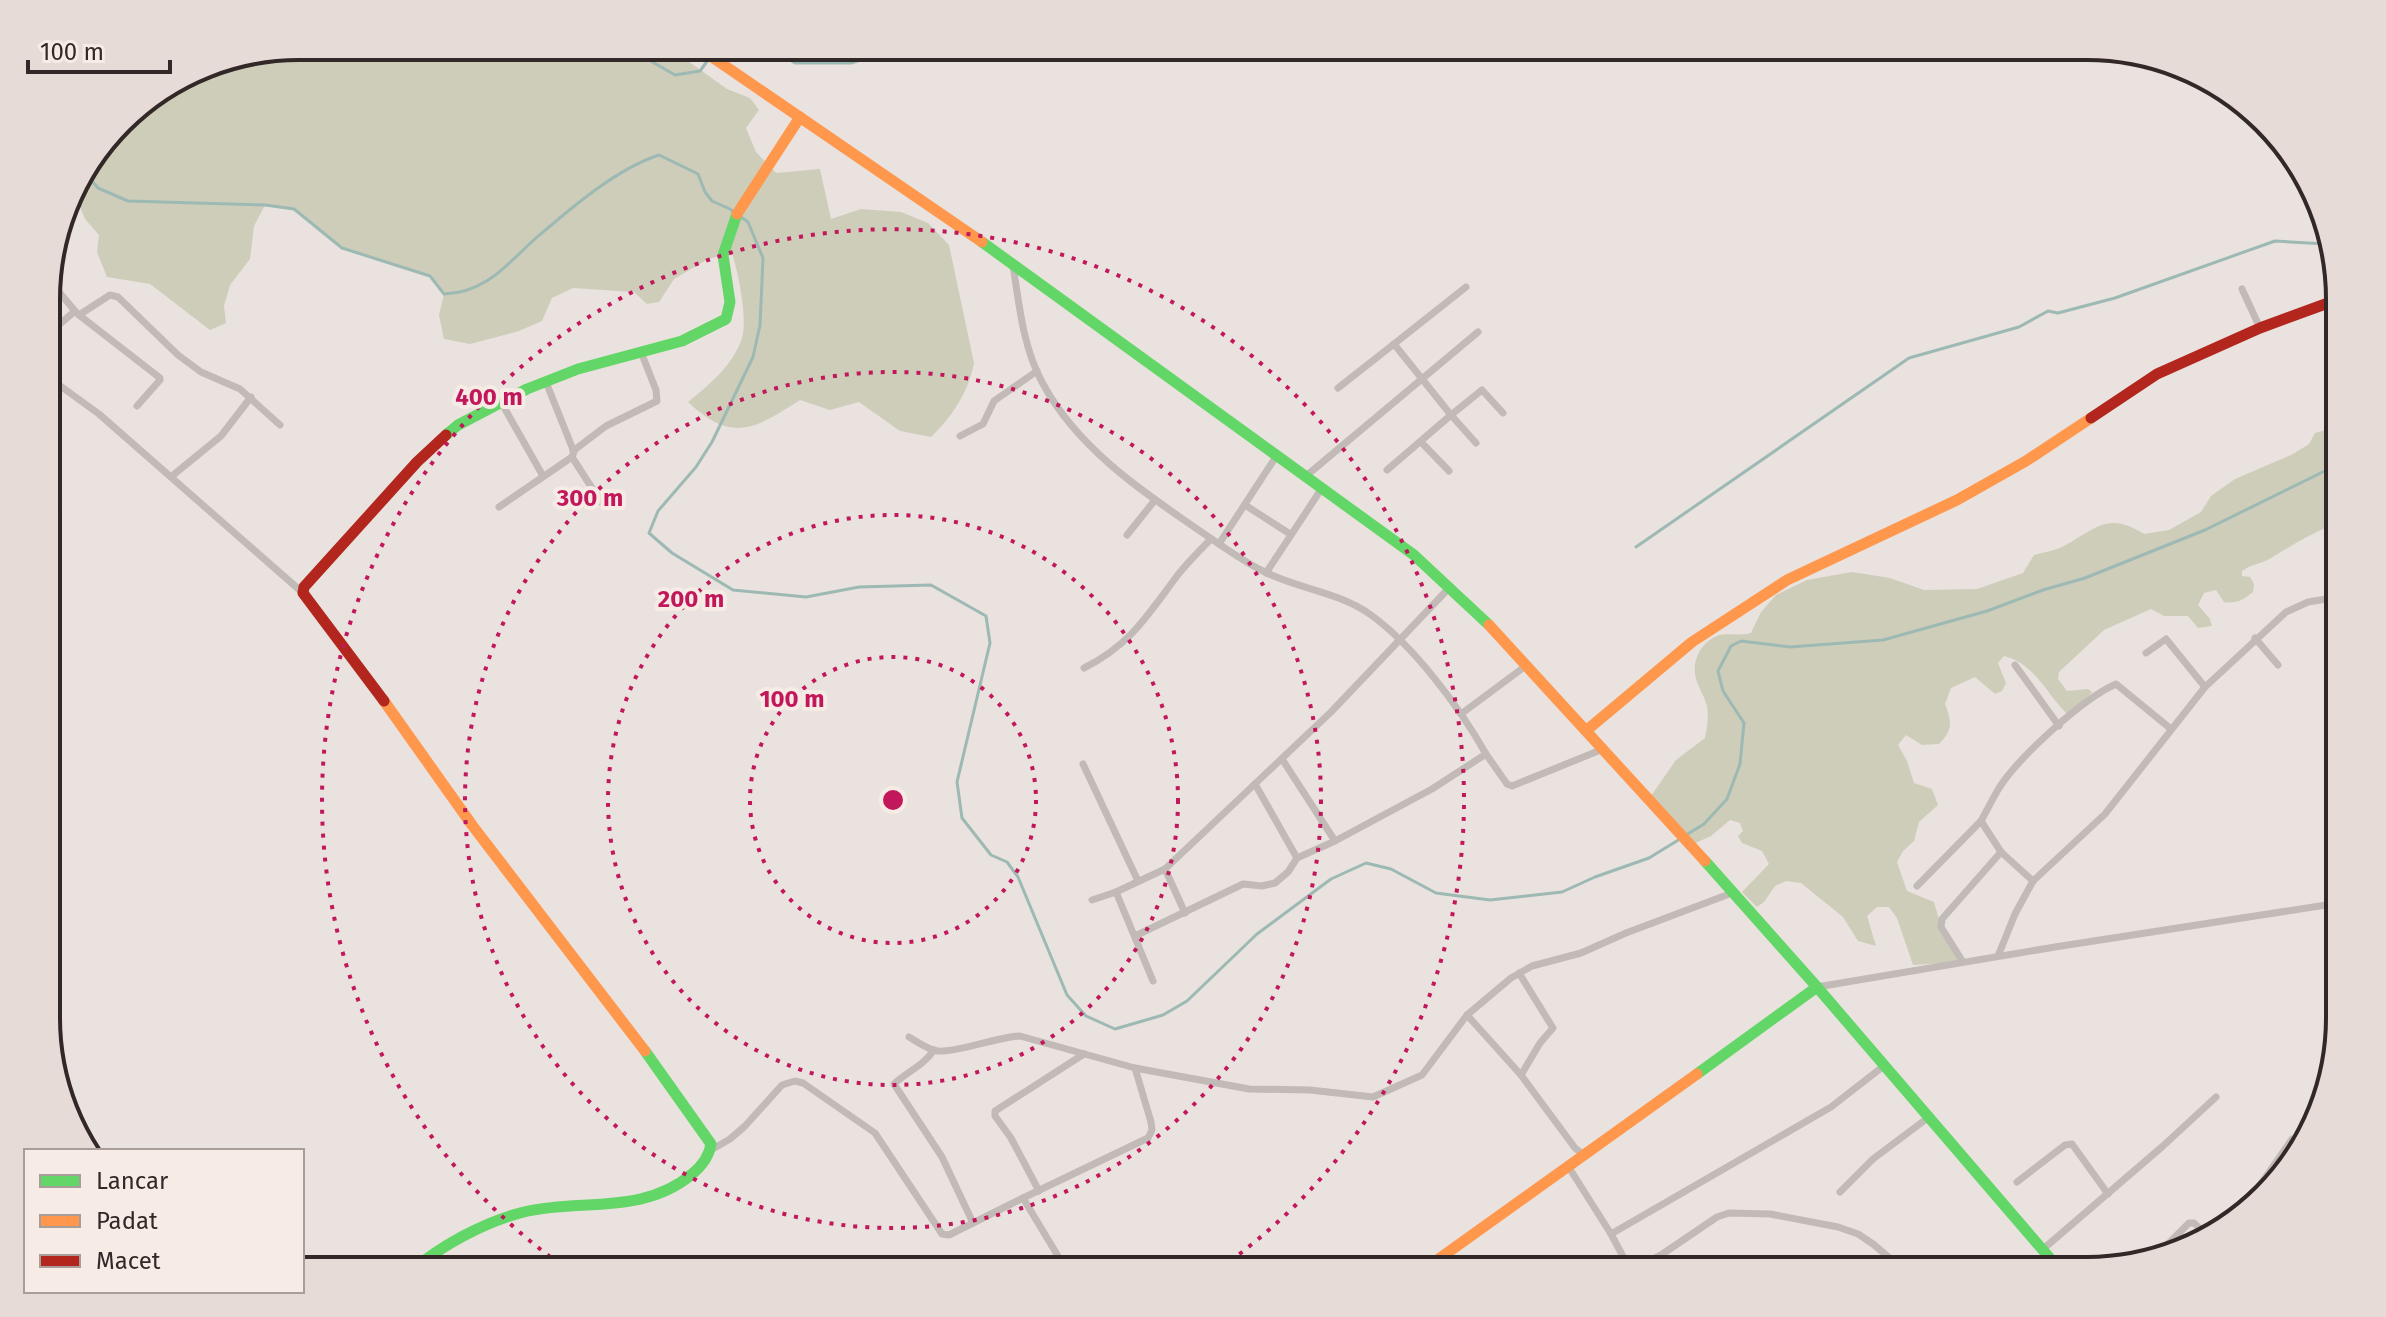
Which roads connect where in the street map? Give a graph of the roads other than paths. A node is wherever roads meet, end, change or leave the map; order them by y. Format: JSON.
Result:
{"nodes":[{"id":1,"x":716,"y":60,"type":"edge"},
{"id":2,"x":800,"y":117,"type":"junction"},
{"id":3,"x":1012,"y":263,"type":"junction"},
{"id":4,"x":1466,"y":287,"type":"dead end"},
{"id":5,"x":2242,"y":289,"type":"dead end"},
{"id":6,"x":60,"y":293,"type":"edge"},
{"id":7,"x":2325,"y":304,"type":"edge"},
{"id":8,"x":77,"y":313,"type":"junction"},
{"id":9,"x":60,"y":325,"type":"edge"},
{"id":10,"x":2260,"y":328,"type":"junction"},
{"id":11,"x":1478,"y":332,"type":"dead end"},
{"id":12,"x":1394,"y":344,"type":"junction"},
{"id":13,"x":641,"y":352,"type":"junction"},
{"id":14,"x":1037,"y":371,"type":"junction"},
{"id":15,"x":1420,"y":378,"type":"junction"},
{"id":16,"x":546,"y":382,"type":"junction"},
{"id":17,"x":60,"y":386,"type":"edge"},
{"id":18,"x":1338,"y":388,"type":"dead end"},
{"id":19,"x":251,"y":397,"type":"junction"},
{"id":20,"x":501,"y":402,"type":"junction"},
{"id":21,"x":137,"y":406,"type":"dead end"},
{"id":22,"x":1503,"y":413,"type":"dead end"},
{"id":23,"x":1451,"y":415,"type":"junction"},
{"id":24,"x":280,"y":425,"type":"dead end"},
{"id":25,"x":960,"y":436,"type":"dead end"},
{"id":26,"x":1421,"y":442,"type":"junction"},
{"id":27,"x":1476,"y":443,"type":"dead end"},
{"id":28,"x":573,"y":454,"type":"junction"},
{"id":29,"x":1277,"y":455,"type":"junction"},
{"id":30,"x":1387,"y":470,"type":"dead end"},
{"id":31,"x":1449,"y":471,"type":"dead end"},
{"id":32,"x":172,"y":476,"type":"junction"},
{"id":33,"x":543,"y":476,"type":"junction"},
{"id":34,"x":1306,"y":476,"type":"junction"},
{"id":35,"x":1322,"y":488,"type":"junction"},
{"id":36,"x":1155,"y":500,"type":"junction"},
{"id":37,"x":601,"y":502,"type":"dead end"},
{"id":38,"x":1245,"y":505,"type":"junction"},
{"id":39,"x":499,"y":507,"type":"dead end"},
{"id":40,"x":1290,"y":534,"type":"junction"},
{"id":41,"x":1127,"y":535,"type":"dead end"},
{"id":42,"x":1211,"y":539,"type":"junction"},
{"id":43,"x":1219,"y":544,"type":"junction"},
{"id":44,"x":1266,"y":573,"type":"junction"},
{"id":45,"x":1450,"y":587,"type":"junction"},
{"id":46,"x":303,"y":593,"type":"junction"},
{"id":47,"x":2325,"y":600,"type":"edge"},
{"id":48,"x":2255,"y":638,"type":"junction"},
{"id":49,"x":1400,"y":641,"type":"junction"},
{"id":50,"x":2146,"y":653,"type":"dead end"},
{"id":51,"x":1527,"y":665,"type":"junction"},
{"id":52,"x":2015,"y":665,"type":"dead end"},
{"id":53,"x":2278,"y":665,"type":"dead end"},
{"id":54,"x":1084,"y":668,"type":"dead end"},
{"id":55,"x":2205,"y":687,"type":"junction"},
{"id":56,"x":1461,"y":714,"type":"junction"},
{"id":57,"x":2059,"y":726,"type":"junction"},
{"id":58,"x":2171,"y":729,"type":"junction"},
{"id":59,"x":1587,"y":730,"type":"junction"},
{"id":60,"x":1603,"y":749,"type":"junction"},
{"id":61,"x":1486,"y":754,"type":"junction"},
{"id":62,"x":1282,"y":759,"type":"junction"},
{"id":63,"x":1083,"y":764,"type":"dead end"},
{"id":64,"x":1255,"y":784,"type":"junction"},
{"id":65,"x":1981,"y":821,"type":"junction"},
{"id":66,"x":1335,"y":841,"type":"junction"},
{"id":67,"x":2001,"y":852,"type":"junction"},
{"id":68,"x":1297,"y":858,"type":"junction"},
{"id":69,"x":1165,"y":869,"type":"junction"},
{"id":70,"x":1138,"y":881,"type":"junction"},
{"id":71,"x":2033,"y":881,"type":"junction"},
{"id":72,"x":1917,"y":886,"type":"dead end"},
{"id":73,"x":1116,"y":892,"type":"junction"},
{"id":74,"x":1732,"y":893,"type":"junction"},
{"id":75,"x":1092,"y":900,"type":"dead end"},
{"id":76,"x":2325,"y":905,"type":"edge"},
{"id":77,"x":1185,"y":913,"type":"junction"},
{"id":78,"x":1135,"y":936,"type":"junction"},
{"id":79,"x":1998,"y":956,"type":"junction"},
{"id":80,"x":1963,"y":962,"type":"junction"},
{"id":81,"x":1519,"y":973,"type":"junction"},
{"id":82,"x":1153,"y":981,"type":"dead end"},
{"id":83,"x":1817,"y":987,"type":"junction"},
{"id":84,"x":1467,"y":1015,"type":"junction"},
{"id":85,"x":909,"y":1037,"type":"dead end"},
{"id":86,"x":934,"y":1050,"type":"junction"},
{"id":87,"x":1084,"y":1054,"type":"junction"},
{"id":88,"x":1885,"y":1065,"type":"junction"},
{"id":89,"x":1135,"y":1068,"type":"junction"},
{"id":90,"x":1521,"y":1075,"type":"junction"},
{"id":91,"x":2216,"y":1097,"type":"dead end"},
{"id":92,"x":1929,"y":1117,"type":"junction"},
{"id":93,"x":2292,"y":1139,"type":"dead end"},
{"id":94,"x":711,"y":1150,"type":"junction"},
{"id":95,"x":1584,"y":1155,"type":"junction"},
{"id":96,"x":1568,"y":1166,"type":"junction"},
{"id":97,"x":2269,"y":1172,"type":"edge"},
{"id":98,"x":2017,"y":1182,"type":"dead end"},
{"id":99,"x":1039,"y":1191,"type":"junction"},
{"id":100,"x":1840,"y":1192,"type":"dead end"},
{"id":101,"x":2108,"y":1194,"type":"junction"},
{"id":102,"x":1023,"y":1198,"type":"junction"},
{"id":103,"x":973,"y":1223,"type":"junction"},
{"id":104,"x":2200,"y":1228,"type":"edge"},
{"id":105,"x":1611,"y":1234,"type":"junction"},
{"id":106,"x":2170,"y":1242,"type":"edge"},
{"id":107,"x":2042,"y":1250,"type":"junction"},
{"id":108,"x":1442,"y":1256,"type":"edge"},
{"id":109,"x":1623,"y":1256,"type":"edge"},
{"id":110,"x":1659,"y":1256,"type":"edge"},
{"id":111,"x":1886,"y":1256,"type":"edge"},
{"id":112,"x":2047,"y":1256,"type":"edge"},
{"id":113,"x":429,"y":1257,"type":"edge"},
{"id":114,"x":1058,"y":1257,"type":"edge"}],
"edges":[{"from":1,"to":2,"type":"street"},
{"from":2,"to":3,"type":"street"},
{"from":2,"to":13,"type":"street"},
{"from":3,"to":14,"type":"street"},
{"from":3,"to":29,"type":"street"},
{"from":4,"to":12,"type":"street"},
{"from":5,"to":10,"type":"street"},
{"from":6,"to":8,"type":"street"},
{"from":7,"to":10,"type":"street"},
{"from":8,"to":9,"type":"street"},
{"from":8,"to":19,"type":"street"},
{"from":8,"to":21,"type":"street"},
{"from":10,"to":59,"type":"street"},
{"from":11,"to":15,"type":"street"},
{"from":12,"to":15,"type":"street"},
{"from":12,"to":18,"type":"street"},
{"from":13,"to":16,"type":"street"},
{"from":13,"to":28,"type":"street"},
{"from":14,"to":25,"type":"street"},
{"from":14,"to":36,"type":"street"},
{"from":15,"to":23,"type":"street"},
{"from":15,"to":34,"type":"street"},
{"from":16,"to":20,"type":"street"},
{"from":16,"to":28,"type":"street"},
{"from":17,"to":32,"type":"street"},
{"from":19,"to":24,"type":"street"},
{"from":19,"to":32,"type":"street"},
{"from":20,"to":33,"type":"street"},
{"from":20,"to":46,"type":"street"},
{"from":22,"to":23,"type":"street"},
{"from":23,"to":26,"type":"street"},
{"from":23,"to":27,"type":"street"},
{"from":26,"to":30,"type":"street"},
{"from":26,"to":31,"type":"street"},
{"from":28,"to":33,"type":"street"},
{"from":28,"to":37,"type":"street"},
{"from":29,"to":34,"type":"street"},
{"from":29,"to":38,"type":"street"},
{"from":32,"to":46,"type":"street"},
{"from":33,"to":39,"type":"street"},
{"from":34,"to":35,"type":"street"},
{"from":35,"to":40,"type":"street"},
{"from":35,"to":45,"type":"street"},
{"from":36,"to":41,"type":"street"},
{"from":36,"to":42,"type":"street"},
{"from":38,"to":40,"type":"street"},
{"from":38,"to":43,"type":"street"},
{"from":40,"to":44,"type":"street"},
{"from":42,"to":43,"type":"street"},
{"from":42,"to":54,"type":"street"},
{"from":43,"to":44,"type":"street"},
{"from":44,"to":49,"type":"street"},
{"from":45,"to":49,"type":"street"},
{"from":45,"to":51,"type":"street"},
{"from":46,"to":94,"type":"street"},
{"from":47,"to":48,"type":"street"},
{"from":48,"to":53,"type":"street"},
{"from":48,"to":55,"type":"street"},
{"from":49,"to":56,"type":"street"},
{"from":49,"to":62,"type":"street"},
{"from":50,"to":55,"type":"street"},
{"from":51,"to":56,"type":"street"},
{"from":51,"to":59,"type":"street"},
{"from":52,"to":57,"type":"street"},
{"from":55,"to":58,"type":"street"},
{"from":56,"to":61,"type":"street"},
{"from":57,"to":58,"type":"street"},
{"from":57,"to":65,"type":"street"},
{"from":58,"to":71,"type":"street"},
{"from":59,"to":60,"type":"street"},
{"from":60,"to":61,"type":"street"},
{"from":60,"to":74,"type":"street"},
{"from":61,"to":66,"type":"street"},
{"from":62,"to":64,"type":"street"},
{"from":62,"to":66,"type":"street"},
{"from":63,"to":70,"type":"street"},
{"from":64,"to":68,"type":"street"},
{"from":64,"to":69,"type":"street"},
{"from":65,"to":67,"type":"street"},
{"from":65,"to":72,"type":"street"},
{"from":66,"to":68,"type":"street"},
{"from":67,"to":71,"type":"street"},
{"from":67,"to":80,"type":"street"},
{"from":68,"to":77,"type":"street"},
{"from":69,"to":70,"type":"street"},
{"from":69,"to":77,"type":"street"},
{"from":70,"to":73,"type":"street"},
{"from":71,"to":79,"type":"street"},
{"from":73,"to":75,"type":"street"},
{"from":73,"to":78,"type":"street"},
{"from":74,"to":81,"type":"street"},
{"from":74,"to":83,"type":"street"},
{"from":76,"to":79,"type":"street"},
{"from":77,"to":78,"type":"street"},
{"from":78,"to":82,"type":"street"},
{"from":79,"to":80,"type":"street"},
{"from":80,"to":83,"type":"street"},
{"from":81,"to":84,"type":"street"},
{"from":81,"to":90,"type":"street"},
{"from":83,"to":88,"type":"street"},
{"from":83,"to":95,"type":"street"},
{"from":84,"to":89,"type":"street"},
{"from":84,"to":90,"type":"street"},
{"from":85,"to":86,"type":"street"},
{"from":86,"to":87,"type":"street"},
{"from":86,"to":103,"type":"street"},
{"from":87,"to":89,"type":"street"},
{"from":87,"to":99,"type":"street"},
{"from":88,"to":92,"type":"street"},
{"from":88,"to":105,"type":"street"},
{"from":89,"to":99,"type":"street"},
{"from":90,"to":95,"type":"street"},
{"from":91,"to":101,"type":"street"},
{"from":92,"to":100,"type":"street"},
{"from":92,"to":107,"type":"street"},
{"from":93,"to":97,"type":"street"},
{"from":94,"to":103,"type":"street"},
{"from":94,"to":113,"type":"street"},
{"from":95,"to":96,"type":"street"},
{"from":96,"to":105,"type":"street"},
{"from":96,"to":108,"type":"street"},
{"from":98,"to":101,"type":"street"},
{"from":99,"to":102,"type":"street"},
{"from":101,"to":107,"type":"street"},
{"from":102,"to":103,"type":"street"},
{"from":102,"to":114,"type":"street"},
{"from":104,"to":106,"type":"street"},
{"from":105,"to":109,"type":"street"},
{"from":107,"to":112,"type":"street"},
{"from":110,"to":111,"type":"street"}]}
